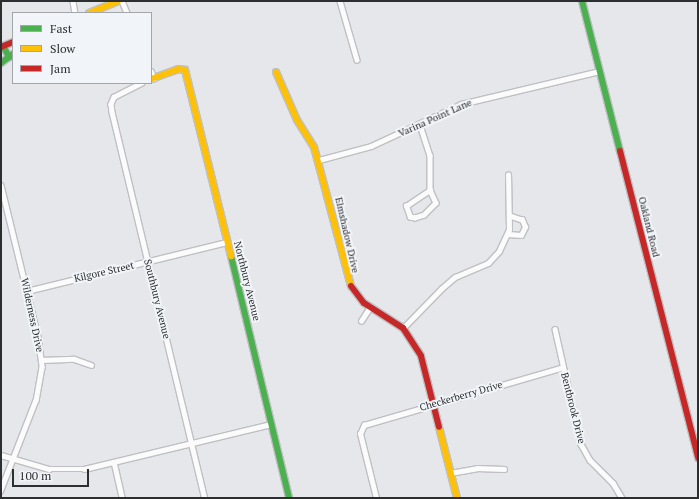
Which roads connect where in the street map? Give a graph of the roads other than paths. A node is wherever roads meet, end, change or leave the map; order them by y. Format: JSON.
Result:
{"nodes":[{"id":1,"x":73,"y":1,"type":"edge"},
{"id":2,"x":118,"y":1,"type":"edge"},
{"id":3,"x":122,"y":1,"type":"edge"},
{"id":4,"x":340,"y":1,"type":"edge"},
{"id":5,"x":582,"y":1,"type":"edge"},
{"id":6,"x":75,"y":12,"type":"edge"},
{"id":7,"x":91,"y":12,"type":"edge"},
{"id":8,"x":127,"y":12,"type":"edge"},
{"id":9,"x":12,"y":42,"type":"edge"},
{"id":10,"x":2,"y":46,"type":"edge"},
{"id":11,"x":11,"y":56,"type":"edge"},
{"id":12,"x":357,"y":60,"type":"dead end"},
{"id":13,"x":1,"y":63,"type":"edge"},
{"id":14,"x":599,"y":70,"type":"junction"},
{"id":15,"x":276,"y":72,"type":"dead end"},
{"id":16,"x":153,"y":79,"type":"edge"},
{"id":17,"x":140,"y":84,"type":"edge"},
{"id":18,"x":420,"y":125,"type":"junction"},
{"id":19,"x":318,"y":160,"type":"junction"},
{"id":20,"x":508,"y":175,"type":"dead end"},
{"id":21,"x":1,"y":185,"type":"edge"},
{"id":22,"x":430,"y":190,"type":"junction"},
{"id":23,"x":510,"y":216,"type":"junction"},
{"id":24,"x":508,"y":234,"type":"junction"},
{"id":25,"x":227,"y":242,"type":"junction"},
{"id":26,"x":148,"y":262,"type":"junction"},
{"id":27,"x":27,"y":291,"type":"junction"},
{"id":28,"x":370,"y":307,"type":"junction"},
{"id":29,"x":361,"y":321,"type":"dead end"},
{"id":30,"x":403,"y":328,"type":"junction"},
{"id":31,"x":555,"y":329,"type":"dead end"},
{"id":32,"x":41,"y":360,"type":"junction"},
{"id":33,"x":91,"y":365,"type":"dead end"},
{"id":34,"x":563,"y":367,"type":"junction"},
{"id":35,"x":433,"y":404,"type":"junction"},
{"id":36,"x":271,"y":424,"type":"junction"},
{"id":37,"x":192,"y":444,"type":"junction"},
{"id":38,"x":1,"y":455,"type":"edge"},
{"id":39,"x":698,"y":458,"type":"edge"},
{"id":40,"x":13,"y":460,"type":"junction"},
{"id":41,"x":114,"y":462,"type":"junction"},
{"id":42,"x":504,"y":469,"type":"dead end"},
{"id":43,"x":450,"y":473,"type":"junction"},
{"id":44,"x":1,"y":490,"type":"edge"},
{"id":45,"x":122,"y":498,"type":"edge"},
{"id":46,"x":205,"y":498,"type":"edge"},
{"id":47,"x":289,"y":498,"type":"edge"},
{"id":48,"x":376,"y":498,"type":"edge"},
{"id":49,"x":456,"y":498,"type":"edge"},
{"id":50,"x":622,"y":498,"type":"edge"}],
"edges":[{"from":1,"to":6,"type":"street"},
{"from":2,"to":7,"type":"street"},
{"from":3,"to":8,"type":"street"},
{"from":4,"to":12,"type":"street"},
{"from":5,"to":14,"type":"street","name":"Oakland Road"},
{"from":9,"to":10,"type":"street"},
{"from":10,"to":11,"type":"street"},
{"from":11,"to":13,"type":"street"},
{"from":14,"to":18,"type":"street","name":"Varina Point Lane"},
{"from":14,"to":39,"type":"street","name":"Oakland Road"},
{"from":15,"to":19,"type":"street","name":"Elmshadow Drive"},
{"from":16,"to":25,"type":"street","name":"Northbury Avenue"},
{"from":17,"to":26,"type":"street","name":"Southbury Avenue"},
{"from":18,"to":19,"type":"street","name":"Varina Point Lane"},
{"from":18,"to":22,"type":"street"},
{"from":19,"to":28,"type":"street","name":"Elmshadow Drive"},
{"from":20,"to":23,"type":"street"},
{"from":21,"to":27,"type":"street","name":"Wilderness Drive"},
{"from":22,"to":22,"type":"street"},
{"from":23,"to":24,"type":"street"},
{"from":23,"to":24,"type":"street"},
{"from":24,"to":30,"type":"street"},
{"from":25,"to":26,"type":"street","name":"Kilgore Street"},
{"from":25,"to":36,"type":"street","name":"Northbury Avenue"},
{"from":26,"to":27,"type":"street","name":"Kilgore Street"},
{"from":26,"to":37,"type":"street","name":"Southbury Avenue"},
{"from":27,"to":32,"type":"street","name":"Wilderness Drive"},
{"from":28,"to":29,"type":"street"},
{"from":28,"to":30,"type":"street","name":"Elmshadow Drive"},
{"from":30,"to":35,"type":"street","name":"Elmshadow Drive"},
{"from":31,"to":34,"type":"street","name":"Bentbrook Drive"},
{"from":32,"to":33,"type":"street"},
{"from":32,"to":40,"type":"street","name":"Wilderness Drive"},
{"from":34,"to":35,"type":"street","name":"Checkerberry Drive"},
{"from":34,"to":50,"type":"street","name":"Bentbrook Drive"},
{"from":35,"to":43,"type":"street","name":"Elmshadow Drive"},
{"from":35,"to":48,"type":"street","name":"Checkerberry Drive"},
{"from":36,"to":37,"type":"street"},
{"from":36,"to":47,"type":"street","name":"Northbury Avenue"},
{"from":37,"to":41,"type":"street"},
{"from":37,"to":46,"type":"street","name":"Southbury Avenue"},
{"from":38,"to":40,"type":"street"},
{"from":40,"to":41,"type":"street"},
{"from":40,"to":44,"type":"street","name":"Wilderness Drive"},
{"from":41,"to":45,"type":"street"},
{"from":42,"to":43,"type":"street"},
{"from":43,"to":49,"type":"street","name":"Elmshadow Drive"}]}
